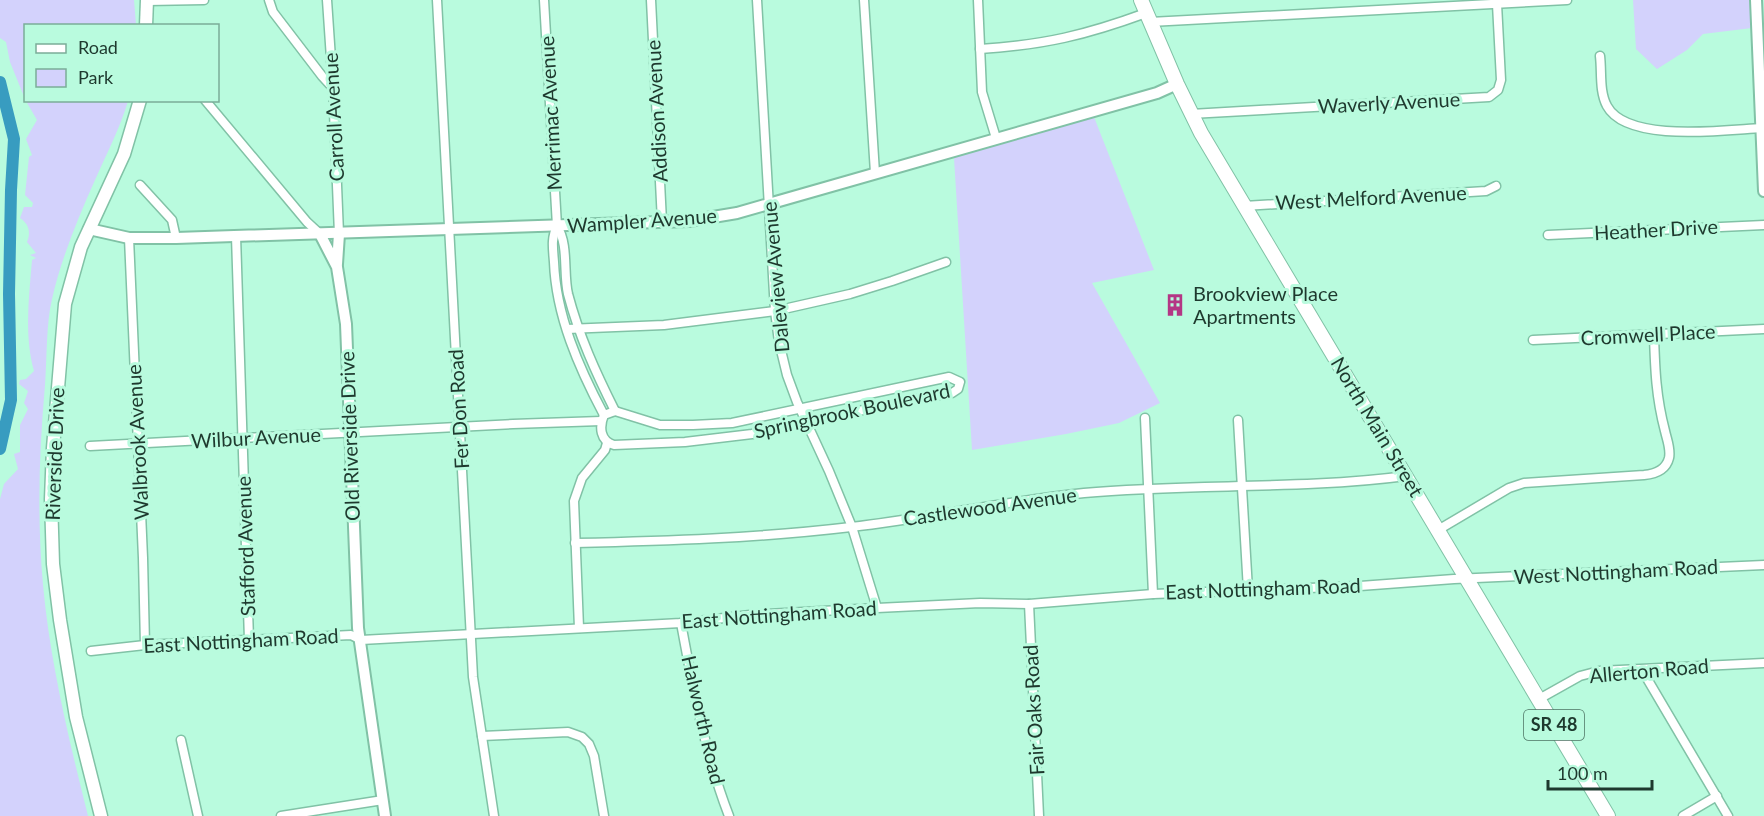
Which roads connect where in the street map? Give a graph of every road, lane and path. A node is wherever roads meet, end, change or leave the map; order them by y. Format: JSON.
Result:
{"nodes":[{"id":1,"x":147,"y":0,"type":"edge"},
{"id":2,"x":204,"y":0,"type":"edge"},
{"id":3,"x":269,"y":0,"type":"edge"},
{"id":4,"x":327,"y":0,"type":"edge"},
{"id":5,"x":437,"y":0,"type":"edge"},
{"id":6,"x":544,"y":0,"type":"edge"},
{"id":7,"x":651,"y":0,"type":"edge"},
{"id":8,"x":757,"y":0,"type":"edge"},
{"id":9,"x":864,"y":0,"type":"edge"},
{"id":10,"x":978,"y":0,"type":"edge"},
{"id":11,"x":1567,"y":0,"type":"edge"},
{"id":12,"x":1756,"y":0,"type":"edge"},
{"id":13,"x":1497,"y":4,"type":"junction"},
{"id":14,"x":1146,"y":12,"type":"edge"},
{"id":15,"x":147,"y":24,"type":"edge"},
{"id":16,"x":980,"y":49,"type":"junction"},
{"id":17,"x":1600,"y":56,"type":"dead end"},
{"id":18,"x":1177,"y":84,"type":"junction"},
{"id":19,"x":333,"y":88,"type":"junction"},
{"id":20,"x":139,"y":102,"type":"edge"},
{"id":21,"x":207,"y":102,"type":"edge"},
{"id":22,"x":1191,"y":114,"type":"junction"},
{"id":23,"x":1761,"y":128,"type":"junction"},
{"id":24,"x":996,"y":138,"type":"junction"},
{"id":25,"x":875,"y":173,"type":"junction"},
{"id":26,"x":140,"y":185,"type":"dead end"},
{"id":27,"x":1497,"y":186,"type":"dead end"},
{"id":28,"x":1764,"y":191,"type":"edge"},
{"id":29,"x":769,"y":203,"type":"junction"},
{"id":30,"x":1244,"y":206,"type":"junction"},
{"id":31,"x":662,"y":222,"type":"junction"},
{"id":32,"x":1764,"y":225,"type":"edge"},
{"id":33,"x":557,"y":226,"type":"junction"},
{"id":34,"x":89,"y":230,"type":"junction"},
{"id":35,"x":449,"y":230,"type":"junction"},
{"id":36,"x":320,"y":234,"type":"junction"},
{"id":37,"x":339,"y":234,"type":"junction"},
{"id":38,"x":1548,"y":235,"type":"dead end"},
{"id":39,"x":236,"y":236,"type":"junction"},
{"id":40,"x":129,"y":238,"type":"junction"},
{"id":41,"x":176,"y":238,"type":"junction"},
{"id":42,"x":946,"y":262,"type":"dead end"},
{"id":43,"x":337,"y":267,"type":"junction"},
{"id":44,"x":775,"y":311,"type":"junction"},
{"id":45,"x":578,"y":327,"type":"junction"},
{"id":46,"x":567,"y":329,"type":"junction"},
{"id":47,"x":1764,"y":329,"type":"edge"},
{"id":48,"x":1654,"y":335,"type":"junction"},
{"id":49,"x":1533,"y":340,"type":"dead end"},
{"id":50,"x":800,"y":409,"type":"junction"},
{"id":51,"x":615,"y":411,"type":"junction"},
{"id":52,"x":603,"y":418,"type":"junction"},
{"id":53,"x":1145,"y":418,"type":"dead end"},
{"id":54,"x":1238,"y":420,"type":"dead end"},
{"id":55,"x":807,"y":423,"type":"junction"},
{"id":56,"x":460,"y":427,"type":"junction"},
{"id":57,"x":350,"y":433,"type":"junction"},
{"id":58,"x":243,"y":438,"type":"junction"},
{"id":59,"x":607,"y":443,"type":"junction"},
{"id":60,"x":137,"y":444,"type":"junction"},
{"id":61,"x":90,"y":446,"type":"dead end"},
{"id":62,"x":1406,"y":476,"type":"junction"},
{"id":63,"x":1243,"y":487,"type":"junction"},
{"id":64,"x":1148,"y":488,"type":"junction"},
{"id":65,"x":852,"y":527,"type":"junction"},
{"id":66,"x":1438,"y":530,"type":"junction"},
{"id":67,"x":575,"y":543,"type":"junction"},
{"id":68,"x":1764,"y":565,"type":"edge"},
{"id":69,"x":1468,"y":579,"type":"junction"},
{"id":70,"x":1248,"y":590,"type":"junction"},
{"id":71,"x":1153,"y":594,"type":"junction"},
{"id":72,"x":1029,"y":604,"type":"junction"},
{"id":73,"x":877,"y":608,"type":"junction"},
{"id":74,"x":681,"y":623,"type":"junction"},
{"id":75,"x":579,"y":628,"type":"junction"},
{"id":76,"x":471,"y":634,"type":"junction"},
{"id":77,"x":249,"y":640,"type":"junction"},
{"id":78,"x":361,"y":640,"type":"junction"},
{"id":79,"x":145,"y":645,"type":"junction"},
{"id":80,"x":91,"y":651,"type":"dead end"},
{"id":81,"x":1764,"y":663,"type":"edge"},
{"id":82,"x":1642,"y":670,"type":"junction"},
{"id":83,"x":1539,"y":699,"type":"junction"},
{"id":84,"x":482,"y":736,"type":"junction"},
{"id":85,"x":181,"y":740,"type":"dead end"},
{"id":86,"x":1717,"y":796,"type":"junction"},
{"id":87,"x":383,"y":800,"type":"junction"},
{"id":88,"x":329,"y":812,"type":"edge"},
{"id":89,"x":101,"y":816,"type":"edge"},
{"id":90,"x":198,"y":816,"type":"edge"},
{"id":91,"x":281,"y":816,"type":"edge"},
{"id":92,"x":386,"y":816,"type":"edge"},
{"id":93,"x":494,"y":816,"type":"edge"},
{"id":94,"x":604,"y":816,"type":"edge"},
{"id":95,"x":729,"y":816,"type":"edge"},
{"id":96,"x":1039,"y":816,"type":"edge"},
{"id":97,"x":1608,"y":816,"type":"edge"},
{"id":98,"x":1683,"y":816,"type":"edge"},
{"id":99,"x":1728,"y":816,"type":"edge"}],
"edges":[{"from":1,"to":2,"type":"street"},
{"from":1,"to":15,"type":"main road"},
{"from":3,"to":19,"type":"street"},
{"from":4,"to":19,"type":"street","name":"Carroll Avenue"},
{"from":5,"to":35,"type":"street","name":"Fer Don Road"},
{"from":6,"to":33,"type":"street","name":"Merrimac Avenue"},
{"from":7,"to":31,"type":"street","name":"Addison Avenue"},
{"from":8,"to":29,"type":"street","name":"Daleview Avenue"},
{"from":9,"to":25,"type":"street"},
{"from":10,"to":16,"type":"street"},
{"from":11,"to":13,"type":"street"},
{"from":12,"to":23,"type":"street"},
{"from":13,"to":14,"type":"street"},
{"from":13,"to":22,"type":"street","name":"Waverly Avenue"},
{"from":14,"to":16,"type":"street"},
{"from":14,"to":18,"type":"main road","name":"North Main Street","number":"SR 48"},
{"from":16,"to":24,"type":"street"},
{"from":17,"to":23,"type":"street"},
{"from":18,"to":22,"type":"main road","name":"North Main Street","number":"SR 48"},
{"from":18,"to":24,"type":"street","name":"Wampler Avenue"},
{"from":19,"to":37,"type":"street","name":"Carroll Avenue"},
{"from":20,"to":34,"type":"main road","name":"Riverside Drive"},
{"from":21,"to":36,"type":"street","name":"Old Riverside Drive"},
{"from":22,"to":30,"type":"main road","name":"North Main Street","number":"SR 48"},
{"from":23,"to":28,"type":"street"},
{"from":24,"to":25,"type":"street","name":"Wampler Avenue"},
{"from":25,"to":29,"type":"street","name":"Wampler Avenue"},
{"from":26,"to":41,"type":"street"},
{"from":27,"to":30,"type":"street","name":"West Melford Avenue"},
{"from":29,"to":31,"type":"street","name":"Wampler Avenue"},
{"from":29,"to":44,"type":"street","name":"Daleview Avenue"},
{"from":30,"to":62,"type":"main road","name":"North Main Street","number":"SR 48"},
{"from":31,"to":33,"type":"street","name":"Wampler Avenue"},
{"from":32,"to":38,"type":"street","name":"Heather Drive"},
{"from":33,"to":35,"type":"street","name":"Wampler Avenue"},
{"from":33,"to":45,"type":"street","name":"Merrimac Avenue"},
{"from":33,"to":46,"type":"street","name":"Merrimac Avenue"},
{"from":34,"to":40,"type":"street","name":"Wampler Avenue"},
{"from":34,"to":89,"type":"main road","name":"Riverside Drive"},
{"from":35,"to":37,"type":"street","name":"Wampler Avenue"},
{"from":35,"to":56,"type":"street","name":"Fer Don Road"},
{"from":36,"to":37,"type":"street","name":"Wampler Avenue"},
{"from":36,"to":39,"type":"street","name":"Wampler Avenue"},
{"from":36,"to":43,"type":"street","name":"Old Riverside Drive"},
{"from":37,"to":43,"type":"street"},
{"from":39,"to":41,"type":"street","name":"Wampler Avenue"},
{"from":39,"to":58,"type":"street","name":"Stafford Avenue"},
{"from":40,"to":41,"type":"street","name":"Wampler Avenue"},
{"from":40,"to":60,"type":"street","name":"Walbrook Avenue"},
{"from":42,"to":44,"type":"street"},
{"from":43,"to":57,"type":"street","name":"Old Riverside Drive"},
{"from":44,"to":45,"type":"street"},
{"from":44,"to":50,"type":"street","name":"Daleview Avenue"},
{"from":45,"to":46,"type":"street"},
{"from":45,"to":51,"type":"street","name":"Merrimac Avenue"},
{"from":46,"to":52,"type":"street","name":"Merrimac Avenue"},
{"from":47,"to":48,"type":"street","name":"Cromwell Place"},
{"from":48,"to":49,"type":"street","name":"Cromwell Place"},
{"from":48,"to":66,"type":"street"},
{"from":50,"to":51,"type":"street","name":"Springbrook Boulevard"},
{"from":50,"to":55,"type":"street","name":"Daleview Avenue"},
{"from":50,"to":55,"type":"street","name":"Springbrook Boulevard"},
{"from":51,"to":52,"type":"street"},
{"from":52,"to":56,"type":"street","name":"Wilbur Avenue"},
{"from":52,"to":59,"type":"street"},
{"from":53,"to":64,"type":"street"},
{"from":54,"to":63,"type":"street"},
{"from":55,"to":59,"type":"street","name":"Springbrook Boulevard"},
{"from":55,"to":65,"type":"street","name":"Daleview Avenue"},
{"from":56,"to":57,"type":"street","name":"Wilbur Avenue"},
{"from":56,"to":76,"type":"street","name":"Fer Don Road"},
{"from":57,"to":58,"type":"street","name":"Wilbur Avenue"},
{"from":57,"to":78,"type":"street","name":"Old Riverside Drive"},
{"from":58,"to":60,"type":"street","name":"Wilbur Avenue"},
{"from":58,"to":77,"type":"street","name":"Stafford Avenue"},
{"from":59,"to":67,"type":"street"},
{"from":60,"to":61,"type":"street","name":"Wilbur Avenue"},
{"from":60,"to":79,"type":"street","name":"Walbrook Avenue"},
{"from":62,"to":63,"type":"street","name":"Castlewood Avenue"},
{"from":62,"to":66,"type":"main road","name":"North Main Street","number":"SR 48"},
{"from":63,"to":64,"type":"street","name":"Castlewood Avenue"},
{"from":63,"to":70,"type":"street"},
{"from":64,"to":65,"type":"street","name":"Castlewood Avenue"},
{"from":64,"to":71,"type":"street"},
{"from":65,"to":67,"type":"street","name":"Castlewood Avenue"},
{"from":65,"to":73,"type":"street","name":"Daleview Avenue"},
{"from":66,"to":69,"type":"main road","name":"North Main Street","number":"SR 48"},
{"from":67,"to":75,"type":"street"},
{"from":68,"to":69,"type":"street","name":"West Nottingham Road"},
{"from":69,"to":70,"type":"street","name":"East Nottingham Road"},
{"from":69,"to":83,"type":"main road","name":"North Main Street","number":"SR 48"},
{"from":70,"to":71,"type":"street","name":"East Nottingham Road"},
{"from":71,"to":72,"type":"street","name":"East Nottingham Road"},
{"from":72,"to":73,"type":"street","name":"East Nottingham Road"},
{"from":72,"to":96,"type":"street","name":"Fair Oaks Road"},
{"from":73,"to":74,"type":"street","name":"East Nottingham Road"},
{"from":74,"to":75,"type":"street","name":"East Nottingham Road"},
{"from":74,"to":95,"type":"street","name":"Halworth Road"},
{"from":75,"to":76,"type":"street","name":"East Nottingham Road"},
{"from":76,"to":78,"type":"street","name":"East Nottingham Road"},
{"from":76,"to":84,"type":"street","name":"Fer Don Road"},
{"from":77,"to":78,"type":"street","name":"East Nottingham Road"},
{"from":77,"to":79,"type":"street","name":"East Nottingham Road"},
{"from":78,"to":87,"type":"street","name":"Old Riverside Drive"},
{"from":79,"to":80,"type":"street","name":"East Nottingham Road"},
{"from":81,"to":82,"type":"street","name":"Allerton Road"},
{"from":82,"to":83,"type":"street","name":"Allerton Road"},
{"from":82,"to":86,"type":"street"},
{"from":83,"to":97,"type":"main road","name":"North Main Street","number":"SR 48"},
{"from":84,"to":93,"type":"street","name":"Fer Don Road"},
{"from":84,"to":94,"type":"street"},
{"from":85,"to":90,"type":"street"},
{"from":86,"to":98,"type":"street"},
{"from":86,"to":99,"type":"street"},
{"from":87,"to":88,"type":"street"},
{"from":87,"to":92,"type":"street","name":"Old Riverside Drive"},
{"from":88,"to":91,"type":"street"}]}
